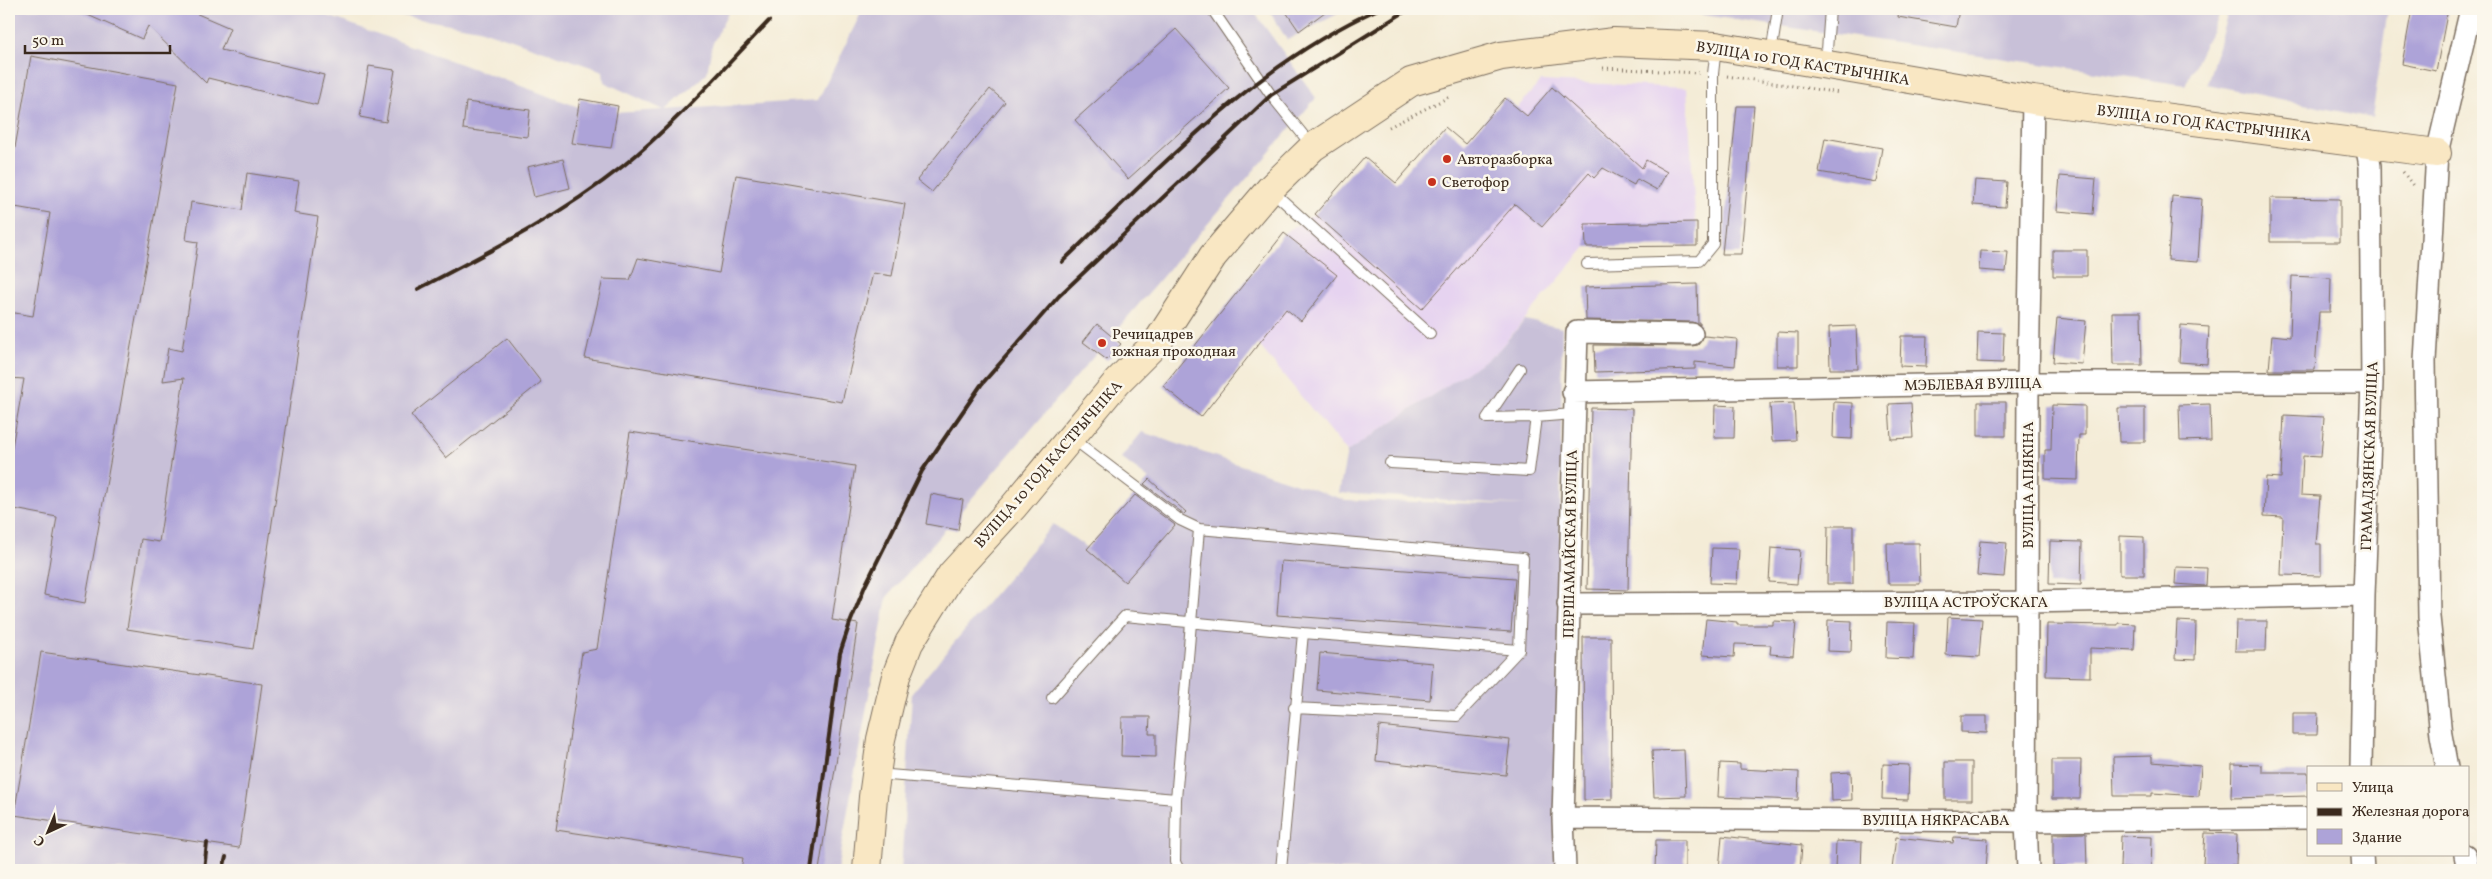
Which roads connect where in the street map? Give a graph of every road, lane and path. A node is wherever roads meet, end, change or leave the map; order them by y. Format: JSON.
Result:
{"nodes":[{"id":1,"x":1212,"y":9,"type":"edge"},
{"id":2,"x":1778,"y":9,"type":"edge"},
{"id":3,"x":1830,"y":9,"type":"edge"},
{"id":4,"x":2471,"y":9,"type":"edge"},
{"id":5,"x":1716,"y":46,"type":"junction"},
{"id":6,"x":1771,"y":55,"type":"junction"},
{"id":7,"x":1826,"y":65,"type":"junction"},
{"id":8,"x":1598,"y":68,"type":"dead end"},
{"id":9,"x":1713,"y":74,"type":"junction"},
{"id":10,"x":1454,"y":94,"type":"dead end"},
{"id":11,"x":1849,"y":94,"type":"dead end"},
{"id":12,"x":2033,"y":100,"type":"junction"},
{"id":13,"x":1386,"y":128,"type":"dead end"},
{"id":14,"x":1313,"y":147,"type":"junction"},
{"id":15,"x":2437,"y":152,"type":"junction"},
{"id":16,"x":2368,"y":155,"type":"junction"},
{"id":17,"x":1270,"y":189,"type":"junction"},
{"id":18,"x":2415,"y":192,"type":"dead end"},
{"id":19,"x":1587,"y":264,"type":"dead end"},
{"id":20,"x":1430,"y":334,"type":"dead end"},
{"id":21,"x":1692,"y":334,"type":"dead end"},
{"id":22,"x":1520,"y":369,"type":"dead end"},
{"id":23,"x":2028,"y":382,"type":"junction"},
{"id":24,"x":2372,"y":383,"type":"junction"},
{"id":25,"x":1573,"y":392,"type":"junction"},
{"id":26,"x":1573,"y":414,"type":"junction"},
{"id":27,"x":1536,"y":417,"type":"junction"},
{"id":28,"x":1072,"y":438,"type":"junction"},
{"id":29,"x":1390,"y":463,"type":"dead end"},
{"id":30,"x":1199,"y":528,"type":"junction"},
{"id":31,"x":2364,"y":595,"type":"junction"},
{"id":32,"x":2028,"y":602,"type":"junction"},
{"id":33,"x":1568,"y":604,"type":"junction"},
{"id":34,"x":1191,"y":623,"type":"junction"},
{"id":35,"x":1303,"y":633,"type":"junction"},
{"id":36,"x":1519,"y":650,"type":"junction"},
{"id":37,"x":1052,"y":698,"type":"dead end"},
{"id":38,"x":1294,"y":708,"type":"junction"},
{"id":39,"x":2361,"y":766,"type":"edge"},
{"id":40,"x":2448,"y":766,"type":"edge"},
{"id":41,"x":876,"y":773,"type":"junction"},
{"id":42,"x":1176,"y":799,"type":"junction"},
{"id":43,"x":1563,"y":818,"type":"junction"},
{"id":44,"x":2307,"y":818,"type":"edge"},
{"id":45,"x":2026,"y":821,"type":"junction"},
{"id":46,"x":2362,"y":856,"type":"edge"},
{"id":47,"x":2465,"y":856,"type":"edge"},
{"id":48,"x":868,"y":870,"type":"edge"},
{"id":49,"x":1179,"y":870,"type":"edge"},
{"id":50,"x":1280,"y":870,"type":"edge"},
{"id":51,"x":1566,"y":870,"type":"edge"},
{"id":52,"x":2028,"y":870,"type":"edge"},
{"id":53,"x":2363,"y":870,"type":"edge"},
{"id":54,"x":2468,"y":870,"type":"edge"}],
"edges":[{"from":1,"to":14,"type":"lane"},
{"from":2,"to":6,"type":"lane"},
{"from":3,"to":7,"type":"lane"},
{"from":4,"to":15,"type":"street"},
{"from":5,"to":6,"type":"street","name":"ВУЛІЦА 10 ГОД КАСТРЫЧНІКА"},
{"from":5,"to":9,"type":"lane"},
{"from":5,"to":14,"type":"street","name":"ВУЛІЦА 10 ГОД КАСТРЫЧНІКА"},
{"from":6,"to":7,"type":"street","name":"ВУЛІЦА 10 ГОД КАСТРЫЧНІКА"},
{"from":7,"to":12,"type":"street","name":"ВУЛІЦА 10 ГОД КАСТРЫЧНІКА"},
{"from":8,"to":9,"type":"path"},
{"from":9,"to":11,"type":"path"},
{"from":9,"to":19,"type":"lane"},
{"from":10,"to":13,"type":"path"},
{"from":12,"to":16,"type":"street","name":"ВУЛІЦА 10 ГОД КАСТРЫЧНІКА"},
{"from":12,"to":23,"type":"street","name":"ВУЛІЦА АПЯКІНА"},
{"from":14,"to":17,"type":"street","name":"ВУЛІЦА 10 ГОД КАСТРЫЧНІКА"},
{"from":15,"to":16,"type":"street","name":"ВУЛІЦА 10 ГОД КАСТРЫЧНІКА"},
{"from":15,"to":40,"type":"street"},
{"from":16,"to":18,"type":"path"},
{"from":16,"to":24,"type":"street","name":"ГРАМАДЗЯНСКАЯ ВУЛІЦА"},
{"from":17,"to":20,"type":"lane"},
{"from":17,"to":28,"type":"street","name":"ВУЛІЦА 10 ГОД КАСТРЫЧНІКА"},
{"from":21,"to":25,"type":"street","name":"ПЕРШАМАЙСКАЯ ВУЛІЦА"},
{"from":22,"to":27,"type":"lane"},
{"from":23,"to":24,"type":"street","name":"МЭБЛЕВАЯ ВУЛІЦА"},
{"from":23,"to":25,"type":"street","name":"МЭБЛЕВАЯ ВУЛІЦА"},
{"from":23,"to":32,"type":"street","name":"ВУЛІЦА АПЯКІНА"},
{"from":24,"to":31,"type":"street","name":"ГРАМАДЗЯНСКАЯ ВУЛІЦА"},
{"from":25,"to":26,"type":"street","name":"ПЕРШАМАЙСКАЯ ВУЛІЦА"},
{"from":26,"to":27,"type":"lane"},
{"from":26,"to":33,"type":"street","name":"ПЕРШАМАЙСКАЯ ВУЛІЦА"},
{"from":27,"to":29,"type":"lane"},
{"from":28,"to":30,"type":"lane"},
{"from":28,"to":41,"type":"street","name":"ВУЛІЦА 10 ГОД КАСТРЫЧНІКА"},
{"from":30,"to":34,"type":"lane"},
{"from":30,"to":36,"type":"lane"},
{"from":31,"to":32,"type":"street","name":"ВУЛІЦА АСТРОЎСКАГА"},
{"from":31,"to":39,"type":"street","name":"ГРАМАДЗЯНСКАЯ ВУЛІЦА"},
{"from":32,"to":33,"type":"street","name":"ВУЛІЦА АСТРОЎСКАГА"},
{"from":32,"to":45,"type":"street","name":"ВУЛІЦА АПЯКІНА"},
{"from":33,"to":43,"type":"street","name":"ПЕРШАМАЙСКАЯ ВУЛІЦА"},
{"from":34,"to":35,"type":"lane"},
{"from":34,"to":37,"type":"lane"},
{"from":34,"to":42,"type":"lane"},
{"from":35,"to":36,"type":"lane"},
{"from":35,"to":38,"type":"lane"},
{"from":36,"to":38,"type":"lane"},
{"from":38,"to":50,"type":"lane"},
{"from":41,"to":42,"type":"lane"},
{"from":41,"to":48,"type":"street","name":"ВУЛІЦА 10 ГОД КАСТРЫЧНІКА"},
{"from":42,"to":49,"type":"lane"},
{"from":43,"to":45,"type":"street","name":"ВУЛІЦА НЯКРАСАВА"},
{"from":43,"to":51,"type":"street","name":"ПЕРШАМАЙСКАЯ ВУЛІЦА"},
{"from":44,"to":45,"type":"street","name":"ВУЛІЦА НЯКРАСАВА"},
{"from":45,"to":52,"type":"street","name":"ВУЛІЦА АПЯКІНА"},
{"from":46,"to":53,"type":"street"},
{"from":47,"to":54,"type":"street"}]}
